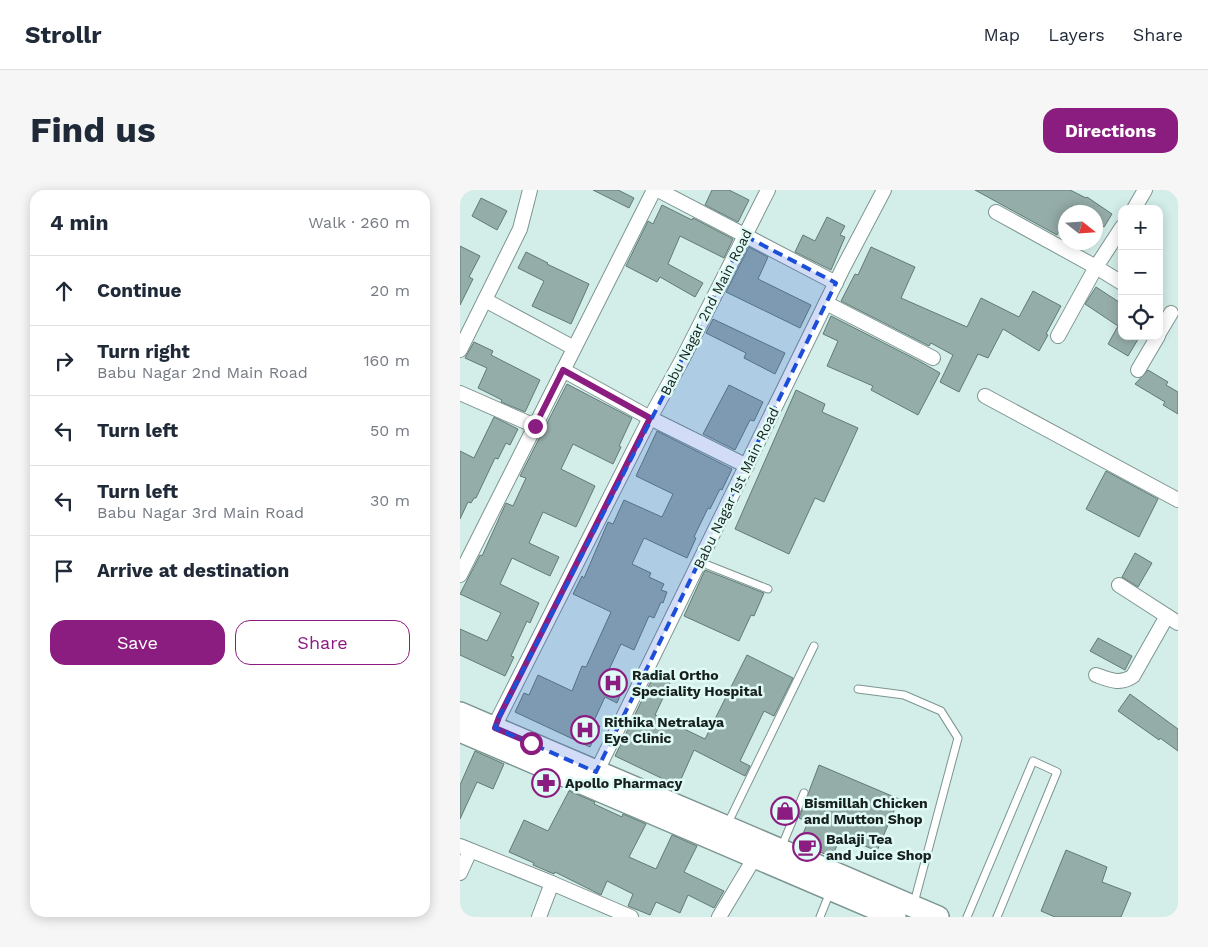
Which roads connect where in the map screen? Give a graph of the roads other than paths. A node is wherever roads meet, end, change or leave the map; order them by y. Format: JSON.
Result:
{"nodes":[{"id":1,"x":530,"y":190,"type":"edge"},
{"id":2,"x":654,"y":190,"type":"edge"},
{"id":3,"x":658,"y":190,"type":"edge"},
{"id":4,"x":768,"y":190,"type":"edge"},
{"id":5,"x":884,"y":190,"type":"edge"},
{"id":6,"x":1146,"y":190,"type":"edge"},
{"id":7,"x":1137,"y":205,"type":"edge"},
{"id":8,"x":996,"y":212,"type":"dead end"},
{"id":9,"x":1118,"y":233,"type":"edge"},
{"id":10,"x":745,"y":236,"type":"junction"},
{"id":11,"x":1096,"y":267,"type":"junction"},
{"id":12,"x":1118,"y":281,"type":"edge"},
{"id":13,"x":836,"y":283,"type":"junction"},
{"id":14,"x":485,"y":300,"type":"junction"},
{"id":15,"x":826,"y":303,"type":"junction"},
{"id":16,"x":1170,"y":312,"type":"edge"},
{"id":17,"x":1163,"y":325,"type":"edge"},
{"id":18,"x":1058,"y":336,"type":"dead end"},
{"id":19,"x":1155,"y":340,"type":"edge"},
{"id":20,"x":574,"y":348,"type":"junction"},
{"id":21,"x":460,"y":350,"type":"edge"},
{"id":22,"x":933,"y":358,"type":"dead end"},
{"id":23,"x":563,"y":370,"type":"junction"},
{"id":24,"x":1138,"y":370,"type":"dead end"},
{"id":25,"x":460,"y":393,"type":"edge"},
{"id":26,"x":984,"y":396,"type":"dead end"},
{"id":27,"x":650,"y":418,"type":"junction"},
{"id":28,"x":535,"y":426,"type":"junction"},
{"id":29,"x":747,"y":466,"type":"junction"},
{"id":30,"x":1178,"y":500,"type":"edge"},
{"id":31,"x":700,"y":562,"type":"junction"},
{"id":32,"x":460,"y":575,"type":"edge"},
{"id":33,"x":1119,"y":585,"type":"dead end"},
{"id":34,"x":768,"y":589,"type":"dead end"},
{"id":35,"x":1172,"y":619,"type":"edge"},
{"id":36,"x":814,"y":646,"type":"dead end"},
{"id":37,"x":1096,"y":675,"type":"dead end"},
{"id":38,"x":858,"y":689,"type":"dead end"},
{"id":39,"x":460,"y":713,"type":"edge"},
{"id":40,"x":495,"y":728,"type":"junction"},
{"id":41,"x":460,"y":731,"type":"edge"},
{"id":42,"x":593,"y":779,"type":"junction"},
{"id":43,"x":804,"y":793,"type":"dead end"},
{"id":44,"x":726,"y":827,"type":"junction"},
{"id":45,"x":465,"y":848,"type":"edge"},
{"id":46,"x":780,"y":850,"type":"junction"},
{"id":47,"x":755,"y":857,"type":"junction"},
{"id":48,"x":460,"y":872,"type":"edge"},
{"id":49,"x":834,"y":882,"type":"junction"},
{"id":50,"x":552,"y":883,"type":"junction"},
{"id":51,"x":929,"y":914,"type":"edge"},
{"id":52,"x":539,"y":917,"type":"edge"},
{"id":53,"x":630,"y":917,"type":"edge"},
{"id":54,"x":719,"y":917,"type":"edge"},
{"id":55,"x":820,"y":917,"type":"edge"},
{"id":56,"x":895,"y":917,"type":"edge"},
{"id":57,"x":967,"y":917,"type":"edge"},
{"id":58,"x":997,"y":917,"type":"edge"}],
"edges":[{"from":1,"to":14,"type":"street"},
{"from":2,"to":20,"type":"street"},
{"from":3,"to":10,"type":"street"},
{"from":4,"to":10,"type":"street","name":"Babu Nagar 2nd Main Road"},
{"from":5,"to":13,"type":"street","name":"Babu Nagar 1st Main Road"},
{"from":6,"to":7,"type":"street"},
{"from":8,"to":11,"type":"street"},
{"from":9,"to":11,"type":"street"},
{"from":10,"to":13,"type":"street"},
{"from":10,"to":27,"type":"street","name":"Babu Nagar 2nd Main Road"},
{"from":11,"to":12,"type":"street"},
{"from":11,"to":18,"type":"street"},
{"from":13,"to":15,"type":"street","name":"Babu Nagar 1st Main Road"},
{"from":14,"to":20,"type":"street"},
{"from":14,"to":21,"type":"street"},
{"from":15,"to":22,"type":"street"},
{"from":15,"to":29,"type":"street","name":"Babu Nagar 1st Main Road"},
{"from":16,"to":17,"type":"street"},
{"from":19,"to":24,"type":"street"},
{"from":20,"to":23,"type":"street"},
{"from":23,"to":27,"type":"street"},
{"from":23,"to":28,"type":"street"},
{"from":25,"to":28,"type":"street"},
{"from":26,"to":30,"type":"street"},
{"from":27,"to":29,"type":"street"},
{"from":27,"to":40,"type":"street","name":"Babu Nagar 2nd Main Road"},
{"from":28,"to":32,"type":"street"},
{"from":29,"to":31,"type":"street","name":"Babu Nagar 1st Main Road"},
{"from":31,"to":34,"type":"lane"},
{"from":31,"to":42,"type":"street","name":"Babu Nagar 1st Main Road"},
{"from":33,"to":35,"type":"street"},
{"from":35,"to":37,"type":"street"},
{"from":36,"to":44,"type":"lane"},
{"from":38,"to":51,"type":"lane"},
{"from":39,"to":40,"type":"main road"},
{"from":40,"to":42,"type":"main road"},
{"from":41,"to":42,"type":"main road"},
{"from":42,"to":44,"type":"main road"},
{"from":42,"to":47,"type":"main road"},
{"from":43,"to":46,"type":"lane"},
{"from":44,"to":46,"type":"main road"},
{"from":45,"to":48,"type":"street"},
{"from":45,"to":50,"type":"street"},
{"from":46,"to":49,"type":"main road"},
{"from":47,"to":49,"type":"main road"},
{"from":47,"to":54,"type":"street"},
{"from":49,"to":51,"type":"main road"},
{"from":49,"to":55,"type":"lane"},
{"from":49,"to":56,"type":"main road"},
{"from":50,"to":52,"type":"street"},
{"from":50,"to":53,"type":"street"},
{"from":57,"to":58,"type":"lane"}]}
